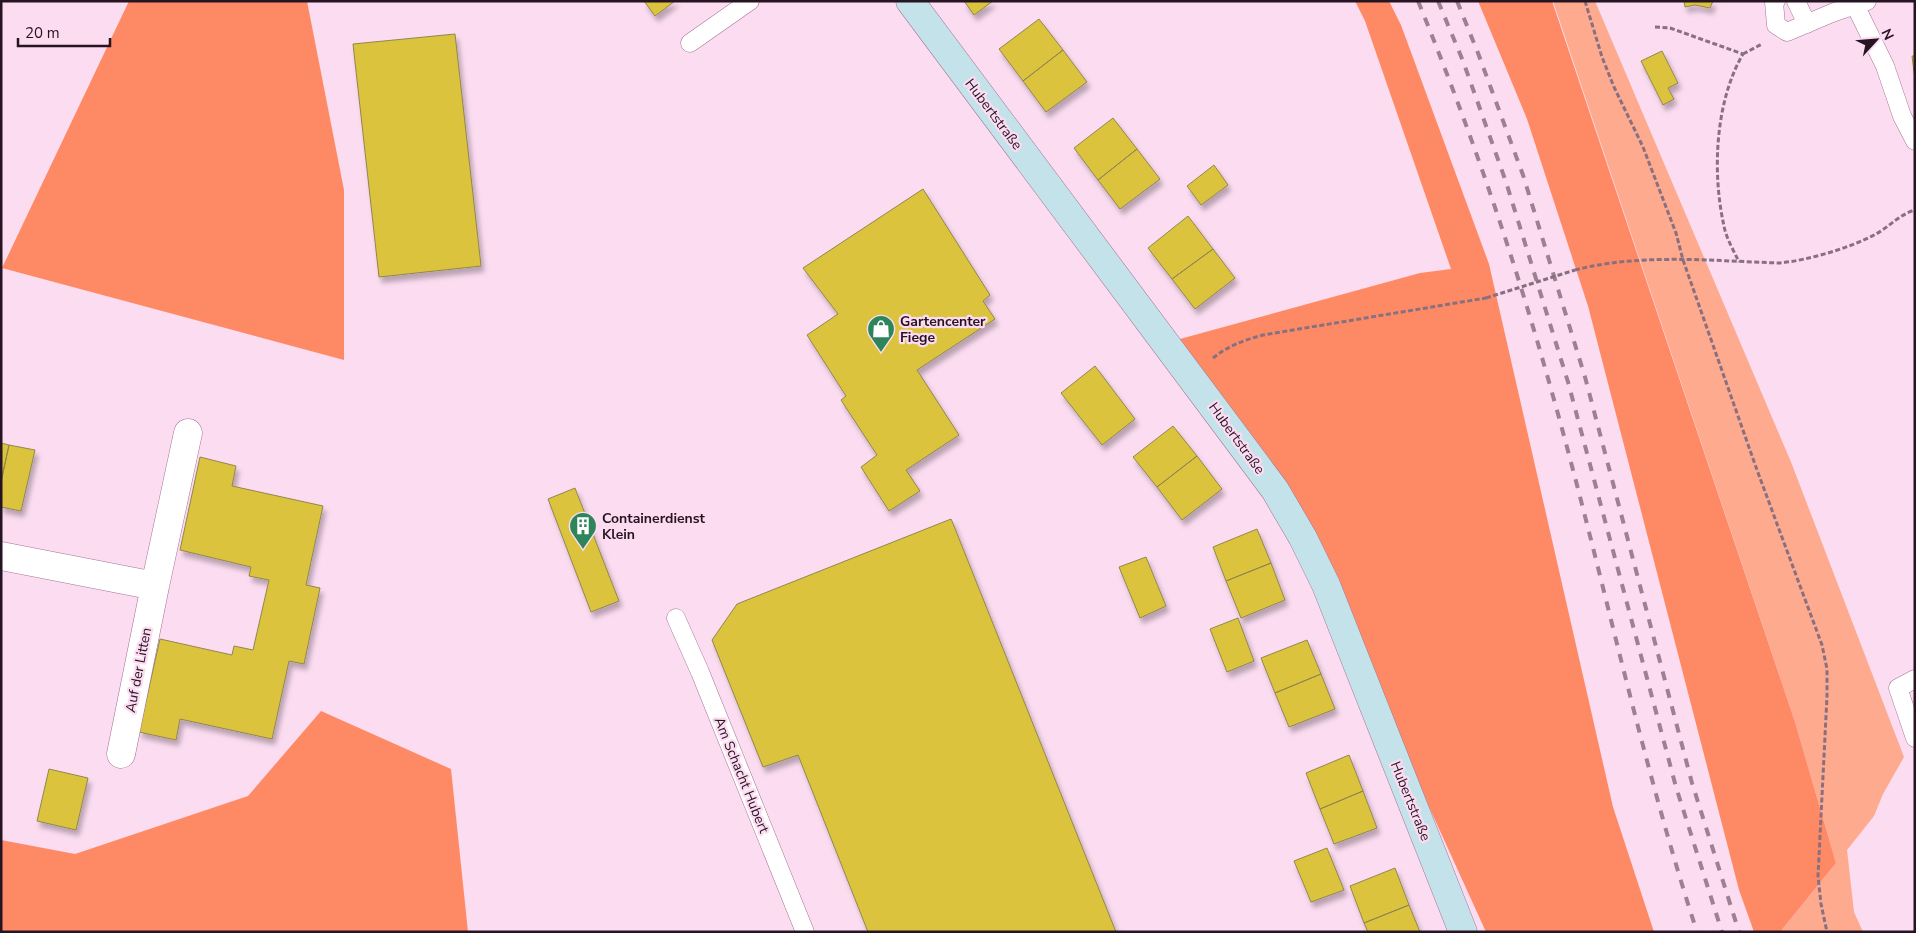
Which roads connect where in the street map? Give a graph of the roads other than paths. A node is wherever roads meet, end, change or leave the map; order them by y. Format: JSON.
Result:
{"nodes":[{"id":1,"x":750,"y":1,"type":"edge"},
{"id":2,"x":910,"y":1,"type":"edge"},
{"id":3,"x":1776,"y":1,"type":"edge"},
{"id":4,"x":1796,"y":1,"type":"edge"},
{"id":5,"x":1861,"y":3,"type":"edge"},
{"id":6,"x":1807,"y":24,"type":"junction"},
{"id":7,"x":690,"y":43,"type":"dead end"},
{"id":8,"x":1915,"y":141,"type":"edge"},
{"id":9,"x":188,"y":433,"type":"dead end"},
{"id":10,"x":1,"y":556,"type":"edge"},
{"id":11,"x":154,"y":586,"type":"junction"},
{"id":12,"x":676,"y":618,"type":"dead end"},
{"id":13,"x":1915,"y":679,"type":"edge"},
{"id":14,"x":1915,"y":738,"type":"edge"},
{"id":15,"x":120,"y":754,"type":"dead end"},
{"id":16,"x":805,"y":932,"type":"edge"},
{"id":17,"x":1463,"y":932,"type":"edge"}],
"edges":[{"from":1,"to":7,"type":"lane"},
{"from":2,"to":17,"type":"street","name":"Hubertstraße"},
{"from":3,"to":6,"type":"lane"},
{"from":4,"to":6,"type":"lane"},
{"from":5,"to":6,"type":"lane"},
{"from":5,"to":8,"type":"lane"},
{"from":9,"to":11,"type":"street","name":"Auf der Litten"},
{"from":10,"to":11,"type":"street"},
{"from":11,"to":15,"type":"street","name":"Auf der Litten"},
{"from":12,"to":16,"type":"lane","name":"Am Schacht Hubert"},
{"from":13,"to":14,"type":"lane"}]}
